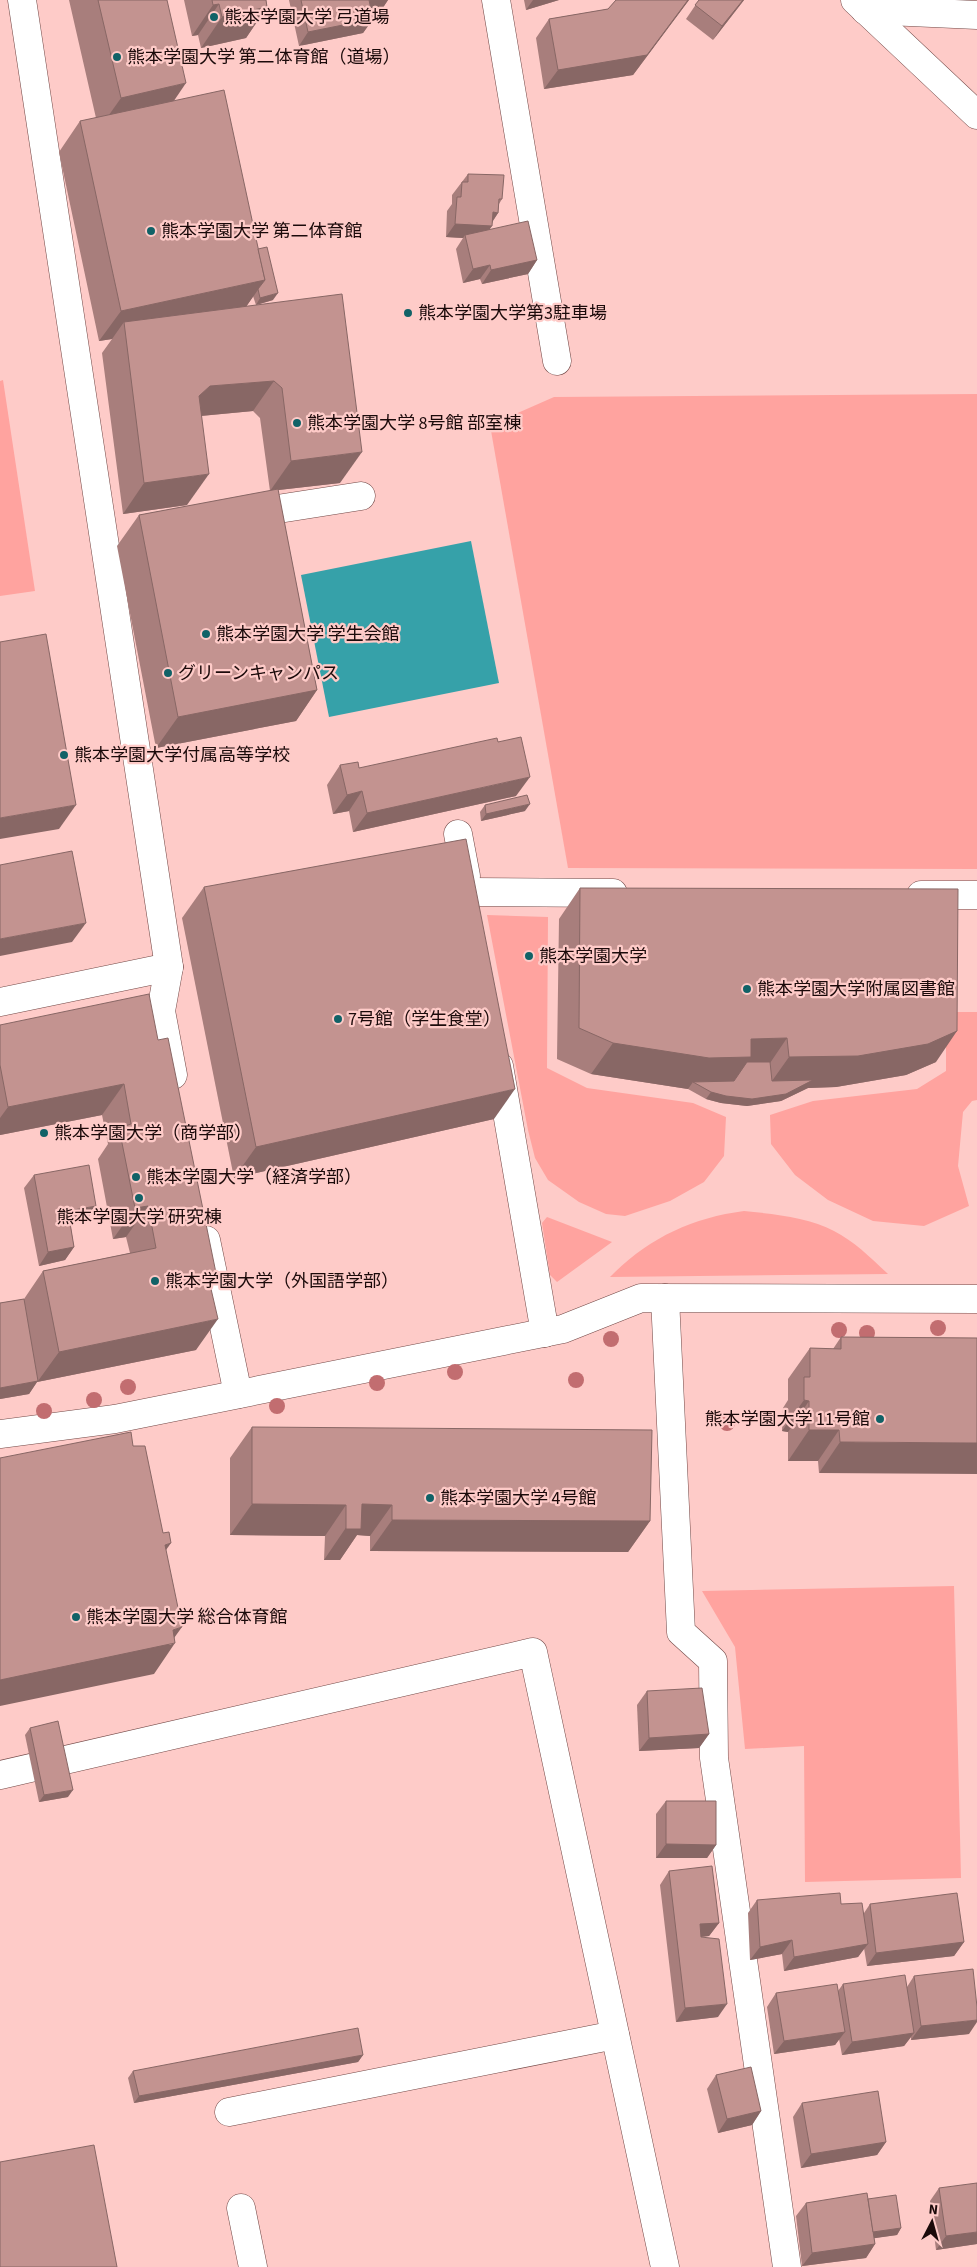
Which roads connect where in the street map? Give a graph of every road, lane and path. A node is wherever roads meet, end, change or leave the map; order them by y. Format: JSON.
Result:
{"nodes":[{"id":1,"x":22,"y":0,"type":"edge"},
{"id":2,"x":496,"y":0,"type":"edge"},
{"id":3,"x":860,"y":5,"type":"edge"},
{"id":4,"x":977,"y":15,"type":"edge"},
{"id":5,"x":977,"y":115,"type":"edge"},
{"id":6,"x":557,"y":361,"type":"dead end"},
{"id":7,"x":361,"y":496,"type":"dead end"},
{"id":8,"x":218,"y":519,"type":"edge"},
{"id":9,"x":132,"y":532,"type":"dead end"},
{"id":10,"x":103,"y":537,"type":"junction"},
{"id":11,"x":458,"y":834,"type":"dead end"},
{"id":12,"x":468,"y":892,"type":"junction"},
{"id":13,"x":638,"y":893,"type":"edge"},
{"id":14,"x":897,"y":895,"type":"edge"},
{"id":15,"x":977,"y":895,"type":"edge"},
{"id":16,"x":474,"y":922,"type":"edge"},
{"id":17,"x":169,"y":967,"type":"junction"},
{"id":18,"x":0,"y":1002,"type":"edge"},
{"id":19,"x":494,"y":1039,"type":"edge"},
{"id":20,"x":178,"y":1099,"type":"edge"},
{"id":21,"x":201,"y":1215,"type":"edge"},
{"id":22,"x":665,"y":1298,"type":"junction"},
{"id":23,"x":977,"y":1299,"type":"edge"},
{"id":24,"x":545,"y":1333,"type":"junction"},
{"id":25,"x":238,"y":1394,"type":"junction"},
{"id":26,"x":0,"y":1434,"type":"edge"},
{"id":27,"x":0,"y":1775,"type":"edge"},
{"id":28,"x":615,"y":2034,"type":"junction"},
{"id":29,"x":229,"y":2112,"type":"dead end"},
{"id":30,"x":241,"y":2208,"type":"dead end"},
{"id":31,"x":253,"y":2267,"type":"edge"},
{"id":32,"x":665,"y":2267,"type":"edge"},
{"id":33,"x":786,"y":2267,"type":"edge"}],
"edges":[{"from":1,"to":10,"type":"street"},
{"from":2,"to":6,"type":"street"},
{"from":3,"to":4,"type":"street"},
{"from":3,"to":5,"type":"street"},
{"from":7,"to":8,"type":"street"},
{"from":9,"to":10,"type":"street"},
{"from":10,"to":17,"type":"street"},
{"from":11,"to":12,"type":"street"},
{"from":12,"to":13,"type":"street"},
{"from":12,"to":16,"type":"street"},
{"from":14,"to":15,"type":"street"},
{"from":17,"to":18,"type":"street"},
{"from":17,"to":20,"type":"street"},
{"from":19,"to":24,"type":"street"},
{"from":21,"to":25,"type":"street"},
{"from":22,"to":23,"type":"street"},
{"from":22,"to":24,"type":"street"},
{"from":22,"to":33,"type":"street"},
{"from":24,"to":25,"type":"street"},
{"from":25,"to":26,"type":"street"},
{"from":27,"to":28,"type":"street"},
{"from":28,"to":29,"type":"street"},
{"from":28,"to":32,"type":"street"},
{"from":30,"to":31,"type":"street"}]}
